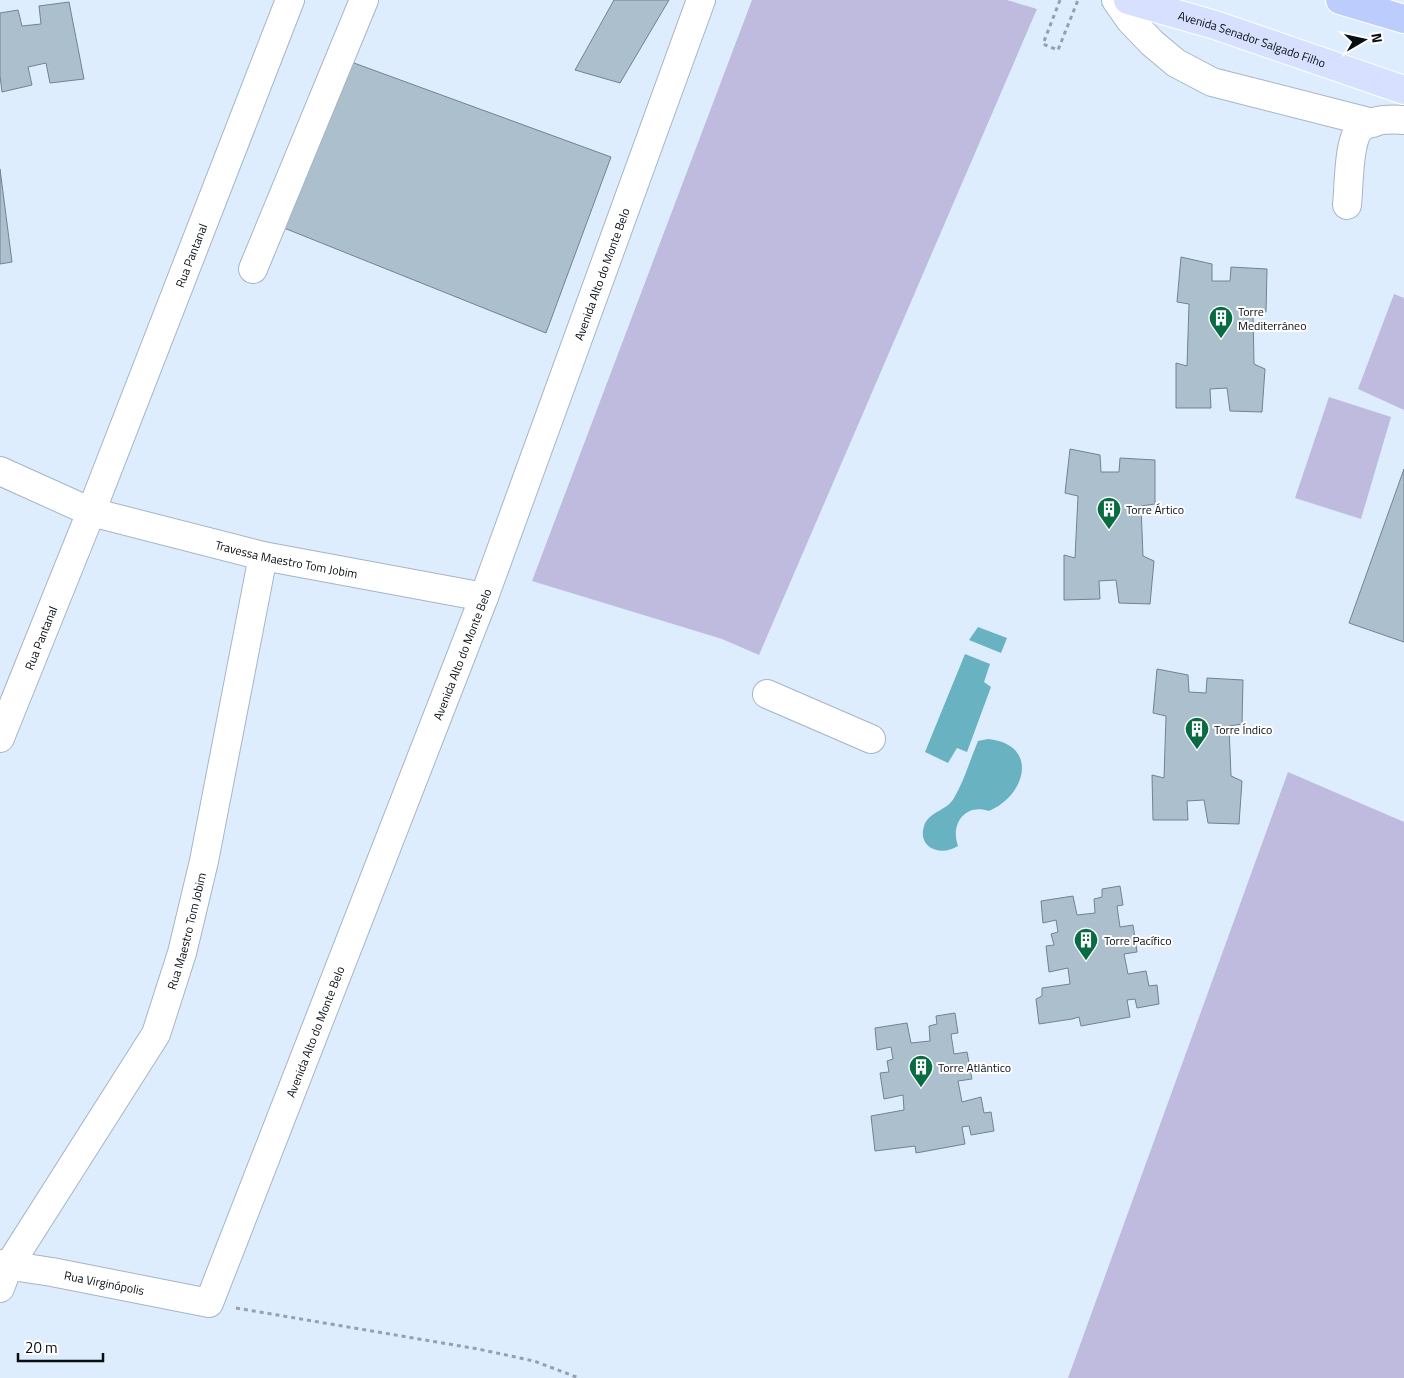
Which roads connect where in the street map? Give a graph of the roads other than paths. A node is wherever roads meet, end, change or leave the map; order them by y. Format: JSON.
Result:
{"nodes":[{"id":1,"x":290,"y":0,"type":"edge"},
{"id":2,"x":364,"y":0,"type":"edge"},
{"id":3,"x":701,"y":0,"type":"edge"},
{"id":4,"x":1116,"y":0,"type":"edge"},
{"id":5,"x":1128,"y":0,"type":"edge"},
{"id":6,"x":1340,"y":0,"type":"edge"},
{"id":7,"x":1404,"y":19,"type":"edge"},
{"id":8,"x":1404,"y":90,"type":"edge"},
{"id":9,"x":1404,"y":120,"type":"edge"},
{"id":10,"x":1373,"y":123,"type":"junction"},
{"id":11,"x":1347,"y":205,"type":"dead end"},
{"id":12,"x":253,"y":269,"type":"dead end"},
{"id":13,"x":0,"y":472,"type":"edge"},
{"id":14,"x":91,"y":512,"type":"junction"},
{"id":15,"x":263,"y":556,"type":"junction"},
{"id":16,"x":484,"y":597,"type":"junction"},
{"id":17,"x":767,"y":694,"type":"dead end"},
{"id":18,"x":0,"y":738,"type":"edge"},
{"id":19,"x":871,"y":739,"type":"dead end"},
{"id":20,"x":3,"y":1273,"type":"edge"},
{"id":21,"x":209,"y":1303,"type":"joint"}],
"edges":[{"from":1,"to":14,"type":"street","name":"Rua Pantanal"},
{"from":2,"to":12,"type":"street"},
{"from":3,"to":16,"type":"street","name":"Avenida Alto do Monte Belo"},
{"from":4,"to":10,"type":"street"},
{"from":5,"to":8,"type":"main road","name":"Avenida Senador Salgado Filho"},
{"from":6,"to":7,"type":"highway"},
{"from":9,"to":10,"type":"street"},
{"from":10,"to":11,"type":"street"},
{"from":13,"to":14,"type":"street"},
{"from":14,"to":15,"type":"street","name":"Travessa Maestro Tom Jobim"},
{"from":14,"to":18,"type":"street","name":"Rua Pantanal"},
{"from":15,"to":16,"type":"street","name":"Travessa Maestro Tom Jobim"},
{"from":15,"to":20,"type":"street","name":"Rua Maestro Tom Jobim"},
{"from":16,"to":21,"type":"street","name":"Avenida Alto do Monte Belo"},
{"from":17,"to":19,"type":"street"},
{"from":20,"to":21,"type":"street","name":"Rua Virginópolis"}]}
